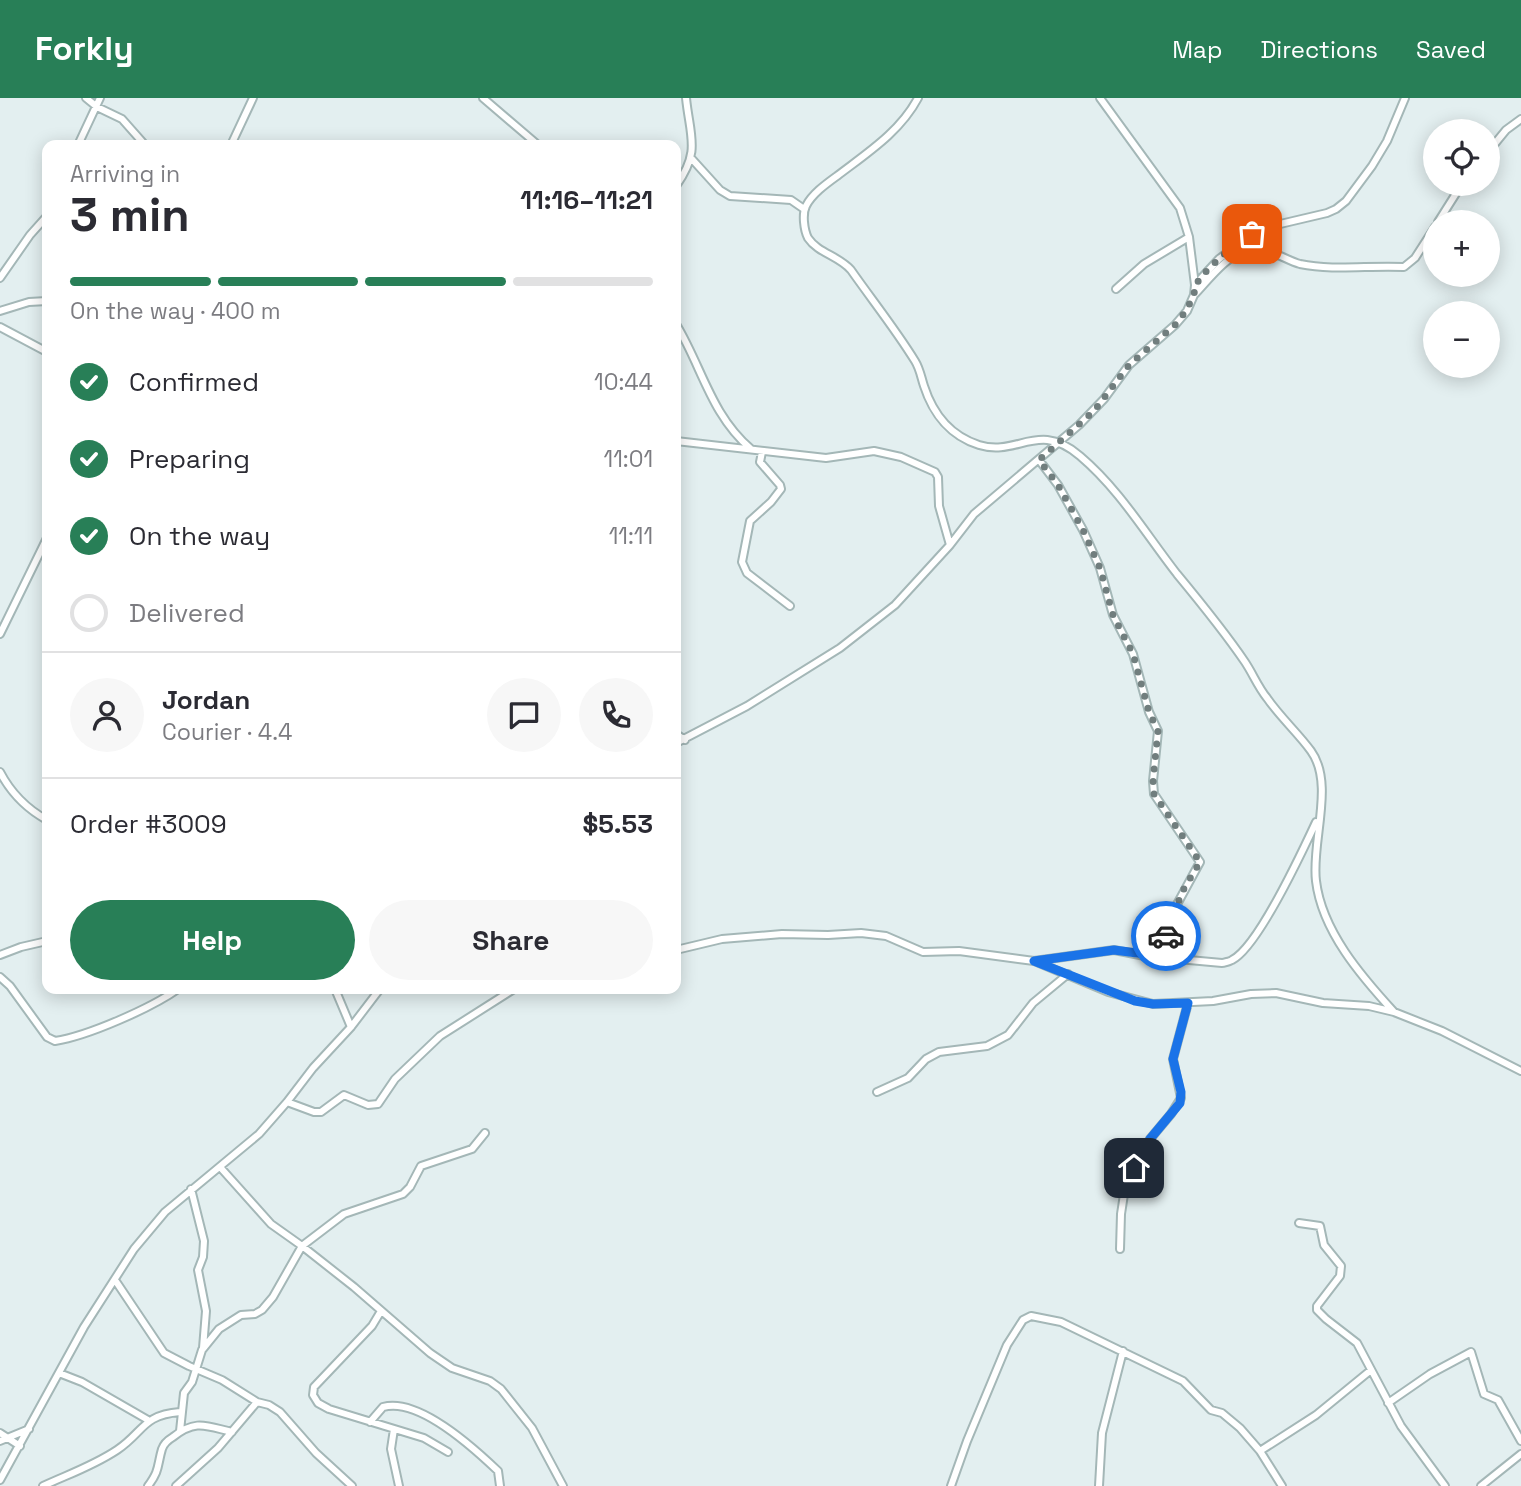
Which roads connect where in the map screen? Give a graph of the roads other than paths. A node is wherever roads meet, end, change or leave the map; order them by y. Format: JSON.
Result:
{"nodes":[{"id":1,"x":86,"y":98,"type":"edge"},
{"id":2,"x":100,"y":98,"type":"edge"},
{"id":3,"x":253,"y":98,"type":"edge"},
{"id":4,"x":482,"y":98,"type":"edge"},
{"id":5,"x":686,"y":98,"type":"edge"},
{"id":6,"x":918,"y":98,"type":"edge"},
{"id":7,"x":1100,"y":98,"type":"edge"},
{"id":8,"x":1405,"y":98,"type":"edge"},
{"id":9,"x":97,"y":107,"type":"junction"},
{"id":10,"x":1521,"y":119,"type":"edge"},
{"id":11,"x":1500,"y":137,"type":"edge"},
{"id":12,"x":80,"y":140,"type":"edge"},
{"id":13,"x":141,"y":140,"type":"edge"},
{"id":14,"x":233,"y":140,"type":"edge"},
{"id":15,"x":532,"y":140,"type":"edge"},
{"id":16,"x":691,"y":158,"type":"junction"},
{"id":17,"x":688,"y":169,"type":"junction"},
{"id":18,"x":681,"y":172,"type":"edge"},
{"id":19,"x":681,"y":179,"type":"edge"},
{"id":20,"x":804,"y":209,"type":"junction"},
{"id":21,"x":42,"y":222,"type":"edge"},
{"id":22,"x":1189,"y":237,"type":"junction"},
{"id":23,"x":1423,"y":246,"type":"edge"},
{"id":24,"x":0,"y":278,"type":"edge"},
{"id":25,"x":1195,"y":285,"type":"junction"},
{"id":26,"x":1116,"y":289,"type":"dead end"},
{"id":27,"x":1194,"y":295,"type":"junction"},
{"id":28,"x":42,"y":301,"type":"edge"},
{"id":29,"x":0,"y":311,"type":"edge"},
{"id":30,"x":0,"y":327,"type":"edge"},
{"id":31,"x":681,"y":334,"type":"edge"},
{"id":32,"x":42,"y":349,"type":"edge"},
{"id":33,"x":681,"y":442,"type":"edge"},
{"id":34,"x":1059,"y":442,"type":"junction"},
{"id":35,"x":752,"y":451,"type":"junction"},
{"id":36,"x":762,"y":452,"type":"junction"},
{"id":37,"x":1039,"y":460,"type":"junction"},
{"id":38,"x":950,"y":545,"type":"junction"},
{"id":39,"x":42,"y":548,"type":"edge"},
{"id":40,"x":790,"y":606,"type":"dead end"},
{"id":41,"x":0,"y":634,"type":"edge"},
{"id":42,"x":681,"y":737,"type":"edge"},
{"id":43,"x":685,"y":740,"type":"junction"},
{"id":44,"x":681,"y":741,"type":"edge"},
{"id":45,"x":0,"y":772,"type":"edge"},
{"id":46,"x":42,"y":816,"type":"edge"},
{"id":47,"x":1319,"y":817,"type":"junction"},
{"id":48,"x":42,"y":942,"type":"edge"},
{"id":49,"x":681,"y":949,"type":"edge"},
{"id":50,"x":0,"y":954,"type":"edge"},
{"id":51,"x":1160,"y":956,"type":"junction"},
{"id":52,"x":1034,"y":961,"type":"junction"},
{"id":53,"x":1068,"y":974,"type":"junction"},
{"id":54,"x":0,"y":977,"type":"edge"},
{"id":55,"x":169,"y":994,"type":"edge"},
{"id":56,"x":337,"y":994,"type":"edge"},
{"id":57,"x":376,"y":994,"type":"edge"},
{"id":58,"x":505,"y":994,"type":"edge"},
{"id":59,"x":1188,"y":1003,"type":"junction"},
{"id":60,"x":1394,"y":1012,"type":"junction"},
{"id":61,"x":351,"y":1027,"type":"junction"},
{"id":62,"x":1521,"y":1071,"type":"edge"},
{"id":63,"x":877,"y":1092,"type":"dead end"},
{"id":64,"x":287,"y":1102,"type":"junction"},
{"id":65,"x":485,"y":1133,"type":"dead end"},
{"id":66,"x":220,"y":1167,"type":"junction"},
{"id":67,"x":191,"y":1189,"type":"junction"},
{"id":68,"x":1299,"y":1223,"type":"dead end"},
{"id":69,"x":302,"y":1246,"type":"junction"},
{"id":70,"x":1121,"y":1249,"type":"dead end"},
{"id":71,"x":115,"y":1280,"type":"junction"},
{"id":72,"x":381,"y":1311,"type":"junction"},
{"id":73,"x":202,"y":1350,"type":"junction"},
{"id":74,"x":1123,"y":1351,"type":"junction"},
{"id":75,"x":196,"y":1369,"type":"junction"},
{"id":76,"x":1371,"y":1370,"type":"junction"},
{"id":77,"x":59,"y":1373,"type":"junction"},
{"id":78,"x":257,"y":1402,"type":"junction"},
{"id":79,"x":1388,"y":1403,"type":"junction"},
{"id":80,"x":180,"y":1412,"type":"junction"},
{"id":81,"x":148,"y":1420,"type":"junction"},
{"id":82,"x":370,"y":1422,"type":"junction"},
{"id":83,"x":29,"y":1429,"type":"junction"},
{"id":84,"x":394,"y":1429,"type":"junction"},
{"id":85,"x":180,"y":1431,"type":"junction"},
{"id":86,"x":232,"y":1432,"type":"junction"},
{"id":87,"x":2,"y":1437,"type":"edge"},
{"id":88,"x":1521,"y":1441,"type":"edge"},
{"id":89,"x":20,"y":1446,"type":"junction"},
{"id":90,"x":1260,"y":1451,"type":"junction"},
{"id":91,"x":448,"y":1452,"type":"dead end"},
{"id":92,"x":1521,"y":1454,"type":"edge"},
{"id":93,"x":0,"y":1480,"type":"edge"},
{"id":94,"x":43,"y":1486,"type":"edge"},
{"id":95,"x":148,"y":1486,"type":"edge"},
{"id":96,"x":176,"y":1486,"type":"edge"},
{"id":97,"x":352,"y":1486,"type":"edge"},
{"id":98,"x":399,"y":1486,"type":"edge"},
{"id":99,"x":500,"y":1486,"type":"edge"},
{"id":100,"x":563,"y":1486,"type":"edge"},
{"id":101,"x":951,"y":1486,"type":"edge"},
{"id":102,"x":1099,"y":1486,"type":"edge"},
{"id":103,"x":1282,"y":1486,"type":"edge"},
{"id":104,"x":1445,"y":1486,"type":"edge"},
{"id":105,"x":1481,"y":1486,"type":"edge"}],
"edges":[{"from":1,"to":9,"type":"street"},
{"from":2,"to":9,"type":"street"},
{"from":3,"to":14,"type":"street"},
{"from":4,"to":15,"type":"street"},
{"from":5,"to":16,"type":"street"},
{"from":6,"to":20,"type":"street"},
{"from":7,"to":22,"type":"street"},
{"from":8,"to":25,"type":"street"},
{"from":9,"to":12,"type":"street"},
{"from":9,"to":13,"type":"street"},
{"from":10,"to":11,"type":"street"},
{"from":16,"to":17,"type":"street"},
{"from":16,"to":20,"type":"street"},
{"from":17,"to":18,"type":"street"},
{"from":17,"to":19,"type":"street"},
{"from":20,"to":34,"type":"street"},
{"from":21,"to":24,"type":"street"},
{"from":22,"to":25,"type":"street"},
{"from":22,"to":26,"type":"street"},
{"from":23,"to":27,"type":"street"},
{"from":25,"to":27,"type":"street"},
{"from":27,"to":34,"type":"street"},
{"from":28,"to":29,"type":"street"},
{"from":30,"to":32,"type":"street"},
{"from":31,"to":35,"type":"street"},
{"from":33,"to":35,"type":"street"},
{"from":34,"to":37,"type":"street"},
{"from":34,"to":47,"type":"street"},
{"from":35,"to":36,"type":"street"},
{"from":36,"to":38,"type":"street"},
{"from":36,"to":40,"type":"street"},
{"from":37,"to":38,"type":"street"},
{"from":37,"to":51,"type":"street"},
{"from":38,"to":43,"type":"street"},
{"from":39,"to":41,"type":"street"},
{"from":42,"to":43,"type":"street"},
{"from":43,"to":44,"type":"street"},
{"from":45,"to":46,"type":"street"},
{"from":47,"to":51,"type":"street"},
{"from":47,"to":60,"type":"street"},
{"from":48,"to":50,"type":"street"},
{"from":49,"to":52,"type":"street"},
{"from":51,"to":52,"type":"street"},
{"from":52,"to":53,"type":"street"},
{"from":53,"to":59,"type":"street"},
{"from":53,"to":63,"type":"street"},
{"from":54,"to":55,"type":"street"},
{"from":56,"to":61,"type":"street"},
{"from":57,"to":61,"type":"street"},
{"from":58,"to":64,"type":"street"},
{"from":59,"to":60,"type":"street"},
{"from":59,"to":70,"type":"street"},
{"from":60,"to":62,"type":"street"},
{"from":61,"to":64,"type":"street"},
{"from":64,"to":66,"type":"street"},
{"from":65,"to":69,"type":"street"},
{"from":66,"to":67,"type":"street"},
{"from":66,"to":69,"type":"street"},
{"from":67,"to":71,"type":"street"},
{"from":67,"to":73,"type":"street"},
{"from":68,"to":76,"type":"street"},
{"from":69,"to":72,"type":"street"},
{"from":69,"to":73,"type":"street"},
{"from":71,"to":75,"type":"street"},
{"from":71,"to":77,"type":"street"},
{"from":72,"to":82,"type":"street"},
{"from":72,"to":100,"type":"street"},
{"from":73,"to":75,"type":"street"},
{"from":74,"to":90,"type":"street"},
{"from":74,"to":101,"type":"street"},
{"from":74,"to":102,"type":"street"},
{"from":75,"to":78,"type":"street"},
{"from":75,"to":80,"type":"street"},
{"from":76,"to":79,"type":"street"},
{"from":76,"to":90,"type":"street"},
{"from":77,"to":81,"type":"street"},
{"from":77,"to":83,"type":"street"},
{"from":78,"to":86,"type":"street"},
{"from":78,"to":97,"type":"street"},
{"from":79,"to":88,"type":"street"},
{"from":79,"to":104,"type":"street"},
{"from":80,"to":81,"type":"street"},
{"from":80,"to":85,"type":"street"},
{"from":81,"to":94,"type":"street"},
{"from":82,"to":84,"type":"street"},
{"from":82,"to":99,"type":"street"},
{"from":83,"to":87,"type":"street"},
{"from":83,"to":89,"type":"street"},
{"from":84,"to":91,"type":"street"},
{"from":84,"to":98,"type":"street"},
{"from":85,"to":86,"type":"street"},
{"from":85,"to":95,"type":"street"},
{"from":86,"to":96,"type":"street"},
{"from":87,"to":89,"type":"street"},
{"from":89,"to":93,"type":"street"},
{"from":90,"to":103,"type":"street"},
{"from":92,"to":105,"type":"street"}]}
